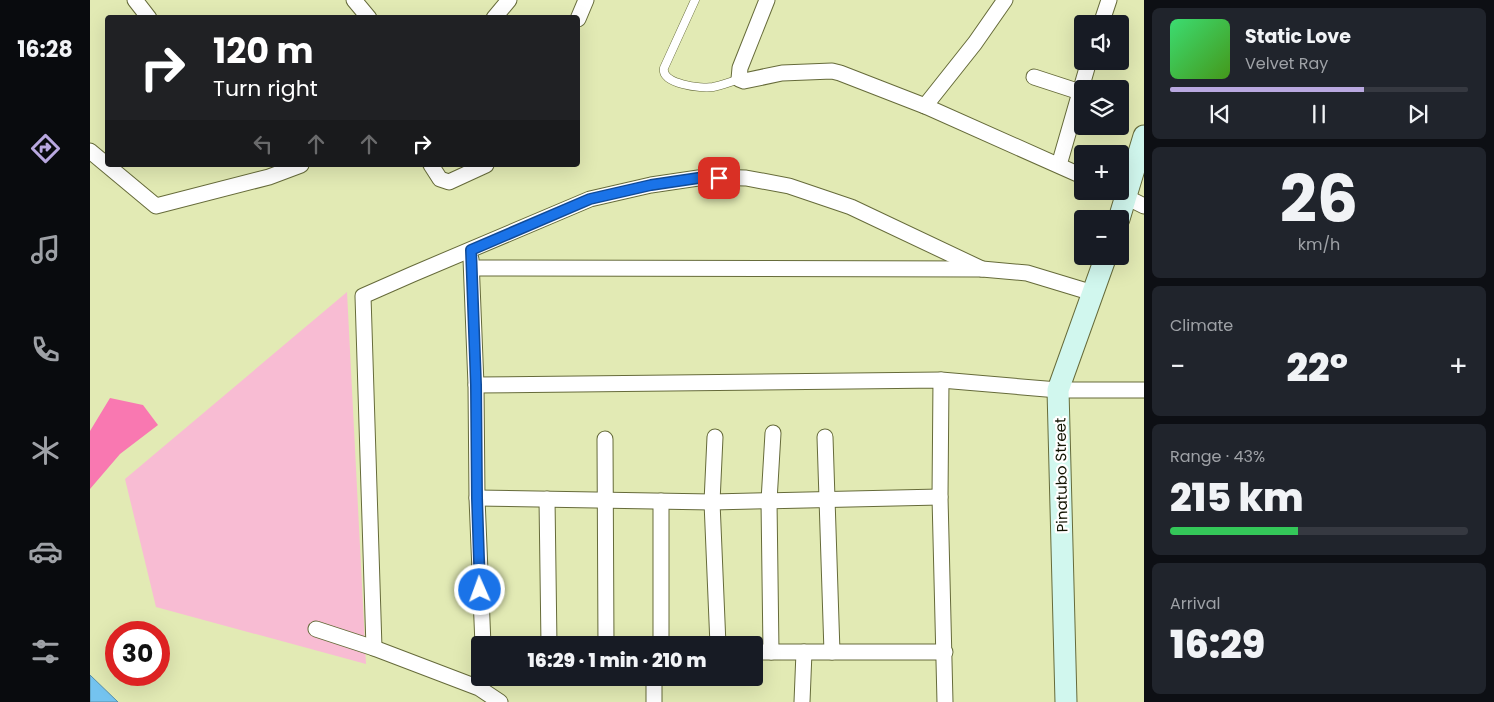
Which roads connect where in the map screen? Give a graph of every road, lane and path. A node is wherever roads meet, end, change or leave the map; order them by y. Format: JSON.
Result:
{"nodes":[{"id":1,"x":135,"y":0,"type":"edge"},
{"id":2,"x":354,"y":0,"type":"edge"},
{"id":3,"x":509,"y":0,"type":"edge"},
{"id":4,"x":586,"y":0,"type":"edge"},
{"id":5,"x":695,"y":0,"type":"edge"},
{"id":6,"x":767,"y":0,"type":"edge"},
{"id":7,"x":1004,"y":0,"type":"edge"},
{"id":8,"x":1109,"y":0,"type":"edge"},
{"id":9,"x":147,"y":15,"type":"edge"},
{"id":10,"x":366,"y":15,"type":"edge"},
{"id":11,"x":496,"y":15,"type":"edge"},
{"id":12,"x":580,"y":15,"type":"edge"},
{"id":13,"x":1104,"y":15,"type":"edge"},
{"id":14,"x":1034,"y":77,"type":"dead end"},
{"id":15,"x":739,"y":79,"type":"junction"},
{"id":16,"x":1074,"y":90,"type":"edge"},
{"id":17,"x":925,"y":106,"type":"junction"},
{"id":18,"x":1074,"y":113,"type":"edge"},
{"id":19,"x":1144,"y":136,"type":"edge"},
{"id":20,"x":90,"y":150,"type":"edge"},
{"id":21,"x":105,"y":163,"type":"edge"},
{"id":22,"x":1059,"y":164,"type":"junction"},
{"id":23,"x":110,"y":167,"type":"edge"},
{"id":24,"x":289,"y":167,"type":"edge"},
{"id":25,"x":432,"y":167,"type":"edge"},
{"id":26,"x":482,"y":167,"type":"edge"},
{"id":27,"x":265,"y":171,"type":"edge"},
{"id":28,"x":1074,"y":172,"type":"edge"},
{"id":29,"x":1129,"y":194,"type":"edge"},
{"id":30,"x":471,"y":250,"type":"junction"},
{"id":31,"x":1103,"y":265,"type":"edge"},
{"id":32,"x":472,"y":268,"type":"junction"},
{"id":33,"x":982,"y":269,"type":"junction"},
{"id":34,"x":1093,"y":293,"type":"junction"},
{"id":35,"x":941,"y":380,"type":"junction"},
{"id":36,"x":476,"y":385,"type":"junction"},
{"id":37,"x":1058,"y":390,"type":"junction"},
{"id":38,"x":1144,"y":390,"type":"edge"},
{"id":39,"x":773,"y":433,"type":"dead end"},
{"id":40,"x":716,"y":437,"type":"dead end"},
{"id":41,"x":825,"y":437,"type":"dead end"},
{"id":42,"x":605,"y":439,"type":"dead end"},
{"id":43,"x":940,"y":497,"type":"junction"},
{"id":44,"x":477,"y":498,"type":"junction"},
{"id":45,"x":548,"y":499,"type":"junction"},
{"id":46,"x":827,"y":499,"type":"junction"},
{"id":47,"x":605,"y":500,"type":"junction"},
{"id":48,"x":661,"y":501,"type":"junction"},
{"id":49,"x":768,"y":501,"type":"junction"},
{"id":50,"x":712,"y":502,"type":"junction"},
{"id":51,"x":316,"y":629,"type":"dead end"},
{"id":52,"x":483,"y":636,"type":"edge"},
{"id":53,"x":549,"y":636,"type":"edge"},
{"id":54,"x":606,"y":636,"type":"edge"},
{"id":55,"x":661,"y":636,"type":"edge"},
{"id":56,"x":718,"y":636,"type":"edge"},
{"id":57,"x":374,"y":648,"type":"junction"},
{"id":58,"x":763,"y":652,"type":"edge"},
{"id":59,"x":770,"y":652,"type":"junction"},
{"id":60,"x":804,"y":652,"type":"junction"},
{"id":61,"x":832,"y":652,"type":"junction"},
{"id":62,"x":945,"y":652,"type":"junction"},
{"id":63,"x":471,"y":680,"type":"edge"},
{"id":64,"x":482,"y":686,"type":"edge"},
{"id":65,"x":654,"y":686,"type":"edge"},
{"id":66,"x":500,"y":702,"type":"edge"},
{"id":67,"x":654,"y":702,"type":"edge"},
{"id":68,"x":802,"y":702,"type":"edge"},
{"id":69,"x":945,"y":702,"type":"edge"},
{"id":70,"x":1066,"y":702,"type":"edge"}],
"edges":[{"from":1,"to":9,"type":"street"},
{"from":2,"to":10,"type":"street"},
{"from":3,"to":11,"type":"street"},
{"from":4,"to":12,"type":"street"},
{"from":5,"to":15,"type":"lane"},
{"from":6,"to":15,"type":"street"},
{"from":7,"to":17,"type":"street"},
{"from":8,"to":13,"type":"street"},
{"from":14,"to":16,"type":"street"},
{"from":15,"to":17,"type":"street"},
{"from":17,"to":22,"type":"street"},
{"from":18,"to":22,"type":"street"},
{"from":19,"to":29,"type":"street"},
{"from":20,"to":21,"type":"street"},
{"from":22,"to":28,"type":"street"},
{"from":23,"to":27,"type":"street"},
{"from":24,"to":27,"type":"street"},
{"from":25,"to":26,"type":"street"},
{"from":30,"to":32,"type":"street"},
{"from":30,"to":33,"type":"street"},
{"from":30,"to":57,"type":"street"},
{"from":31,"to":34,"type":"street","name":"Pinatubo Street"},
{"from":32,"to":33,"type":"street"},
{"from":32,"to":36,"type":"street"},
{"from":33,"to":34,"type":"street"},
{"from":34,"to":37,"type":"street","name":"Pinatubo Street"},
{"from":35,"to":36,"type":"street"},
{"from":35,"to":37,"type":"street"},
{"from":35,"to":43,"type":"street"},
{"from":36,"to":44,"type":"street"},
{"from":37,"to":38,"type":"street"},
{"from":37,"to":70,"type":"street","name":"Pinatubo Street"},
{"from":39,"to":49,"type":"street"},
{"from":40,"to":50,"type":"street"},
{"from":41,"to":46,"type":"street"},
{"from":42,"to":47,"type":"street"},
{"from":43,"to":46,"type":"street"},
{"from":43,"to":62,"type":"street"},
{"from":44,"to":45,"type":"street"},
{"from":44,"to":52,"type":"street"},
{"from":45,"to":47,"type":"street"},
{"from":45,"to":53,"type":"street"},
{"from":46,"to":49,"type":"street"},
{"from":46,"to":61,"type":"street"},
{"from":47,"to":48,"type":"street"},
{"from":47,"to":54,"type":"street"},
{"from":48,"to":50,"type":"street"},
{"from":48,"to":55,"type":"street"},
{"from":49,"to":50,"type":"street"},
{"from":49,"to":59,"type":"street"},
{"from":50,"to":56,"type":"street"},
{"from":51,"to":57,"type":"street"},
{"from":57,"to":63,"type":"street"},
{"from":58,"to":59,"type":"street"},
{"from":59,"to":60,"type":"street"},
{"from":60,"to":61,"type":"street"},
{"from":60,"to":68,"type":"street"},
{"from":61,"to":62,"type":"street"},
{"from":62,"to":69,"type":"street"},
{"from":64,"to":66,"type":"street"},
{"from":65,"to":67,"type":"street"}]}
